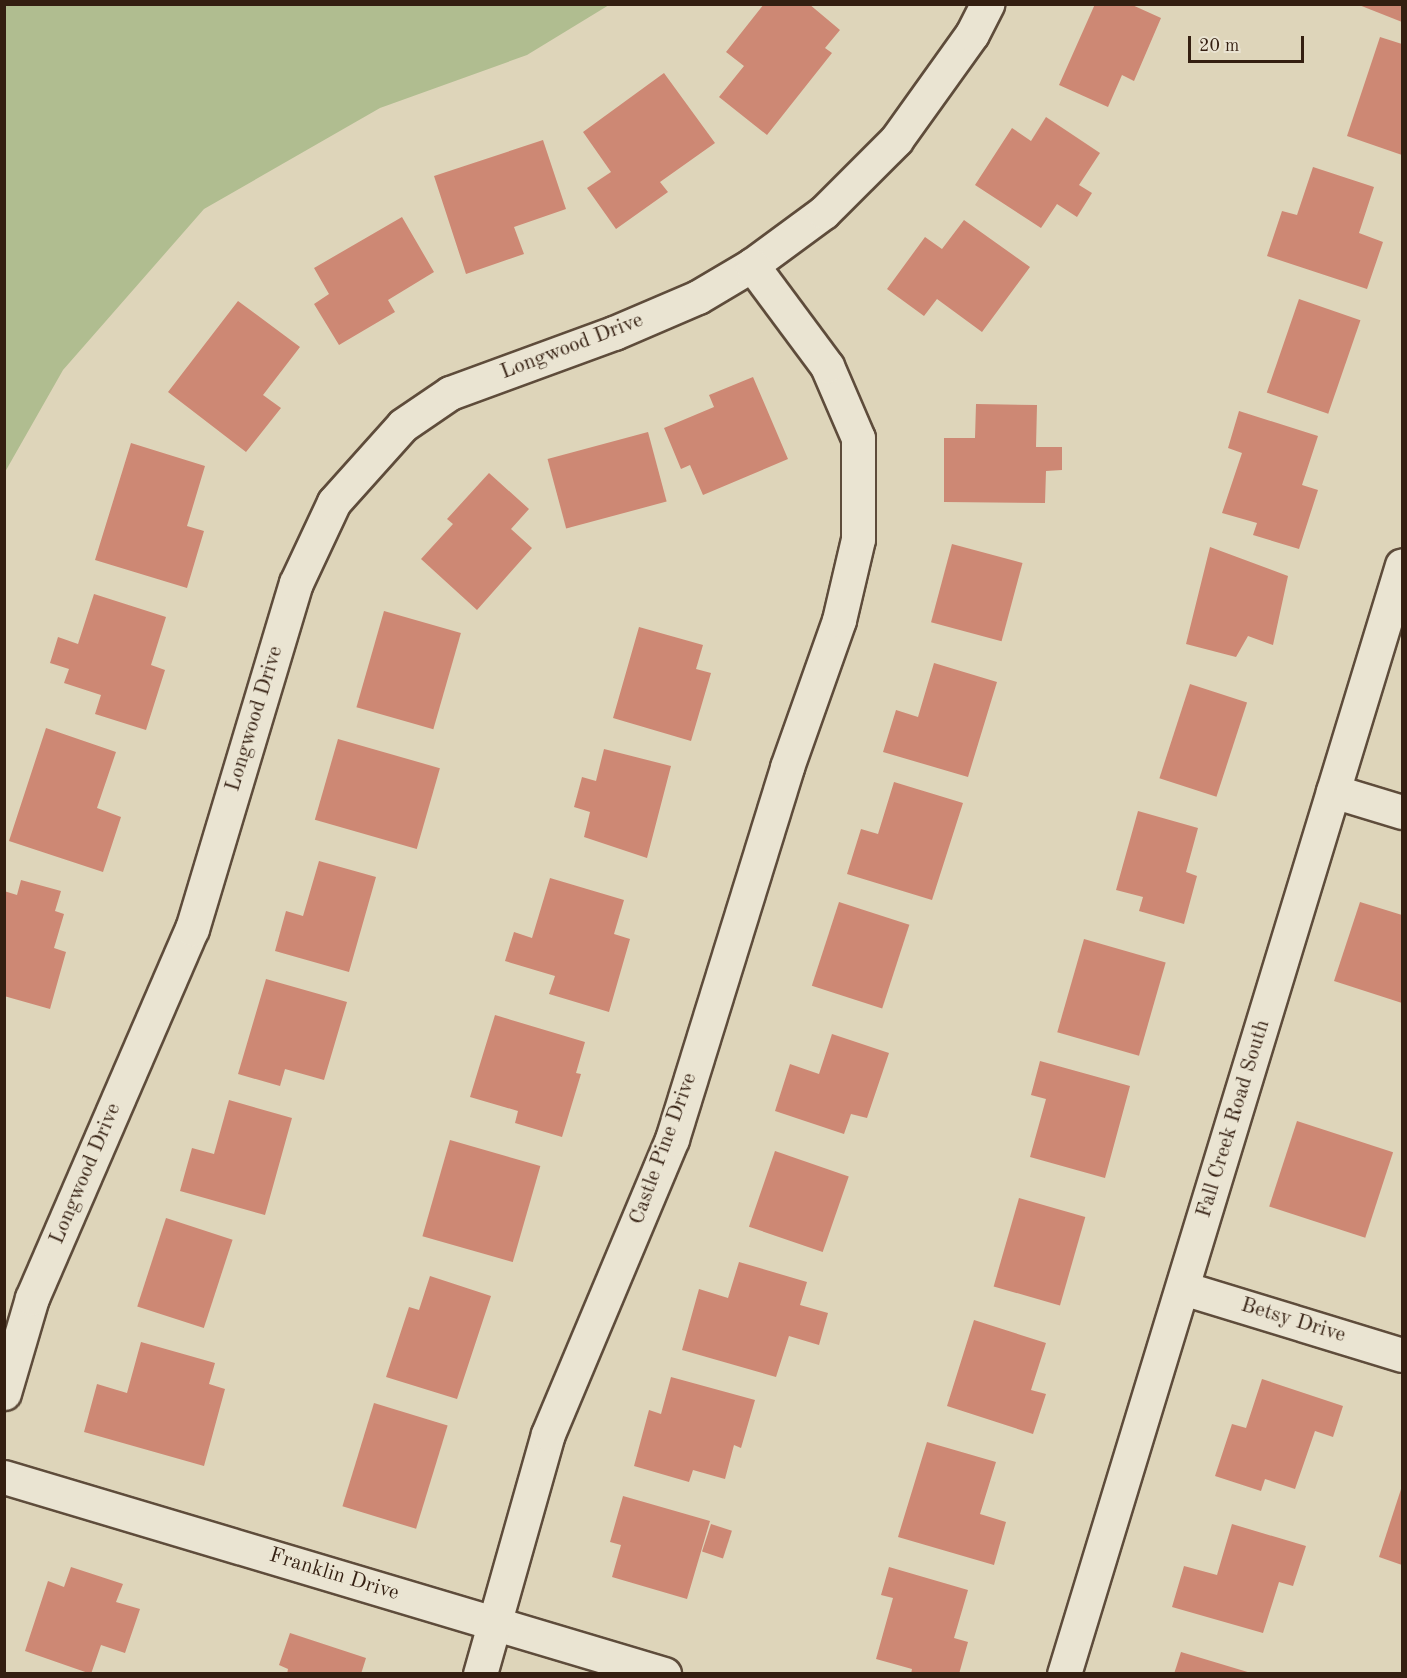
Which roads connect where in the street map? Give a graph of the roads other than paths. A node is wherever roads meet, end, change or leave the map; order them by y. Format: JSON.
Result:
{"nodes":[{"id":1,"x":987,"y":4,"type":"edge"},
{"id":2,"x":752,"y":265,"type":"junction"},
{"id":3,"x":1402,"y":565,"type":"edge"},
{"id":4,"x":1333,"y":791,"type":"junction"},
{"id":5,"x":1402,"y":812,"type":"edge"},
{"id":6,"x":1183,"y":1288,"type":"junction"},
{"id":7,"x":1402,"y":1355,"type":"edge"},
{"id":8,"x":4,"y":1393,"type":"edge"},
{"id":9,"x":4,"y":1477,"type":"edge"},
{"id":10,"x":496,"y":1623,"type":"junction"},
{"id":11,"x":480,"y":1674,"type":"edge"},
{"id":12,"x":664,"y":1674,"type":"edge"},
{"id":13,"x":1064,"y":1674,"type":"edge"}],
"edges":[{"from":1,"to":2,"type":"street","name":"Longwood Drive"},
{"from":2,"to":8,"type":"street","name":"Longwood Drive"},
{"from":2,"to":10,"type":"street","name":"Castle Pine Drive"},
{"from":3,"to":4,"type":"street","name":"Fall Creek Road South"},
{"from":4,"to":5,"type":"street"},
{"from":4,"to":6,"type":"street","name":"Fall Creek Road South"},
{"from":6,"to":7,"type":"street","name":"Betsy Drive"},
{"from":6,"to":13,"type":"street","name":"Fall Creek Road South"},
{"from":9,"to":10,"type":"street","name":"Franklin Drive"},
{"from":10,"to":11,"type":"street","name":"Castle Pine Drive"},
{"from":10,"to":12,"type":"street","name":"Franklin Drive"}]}
